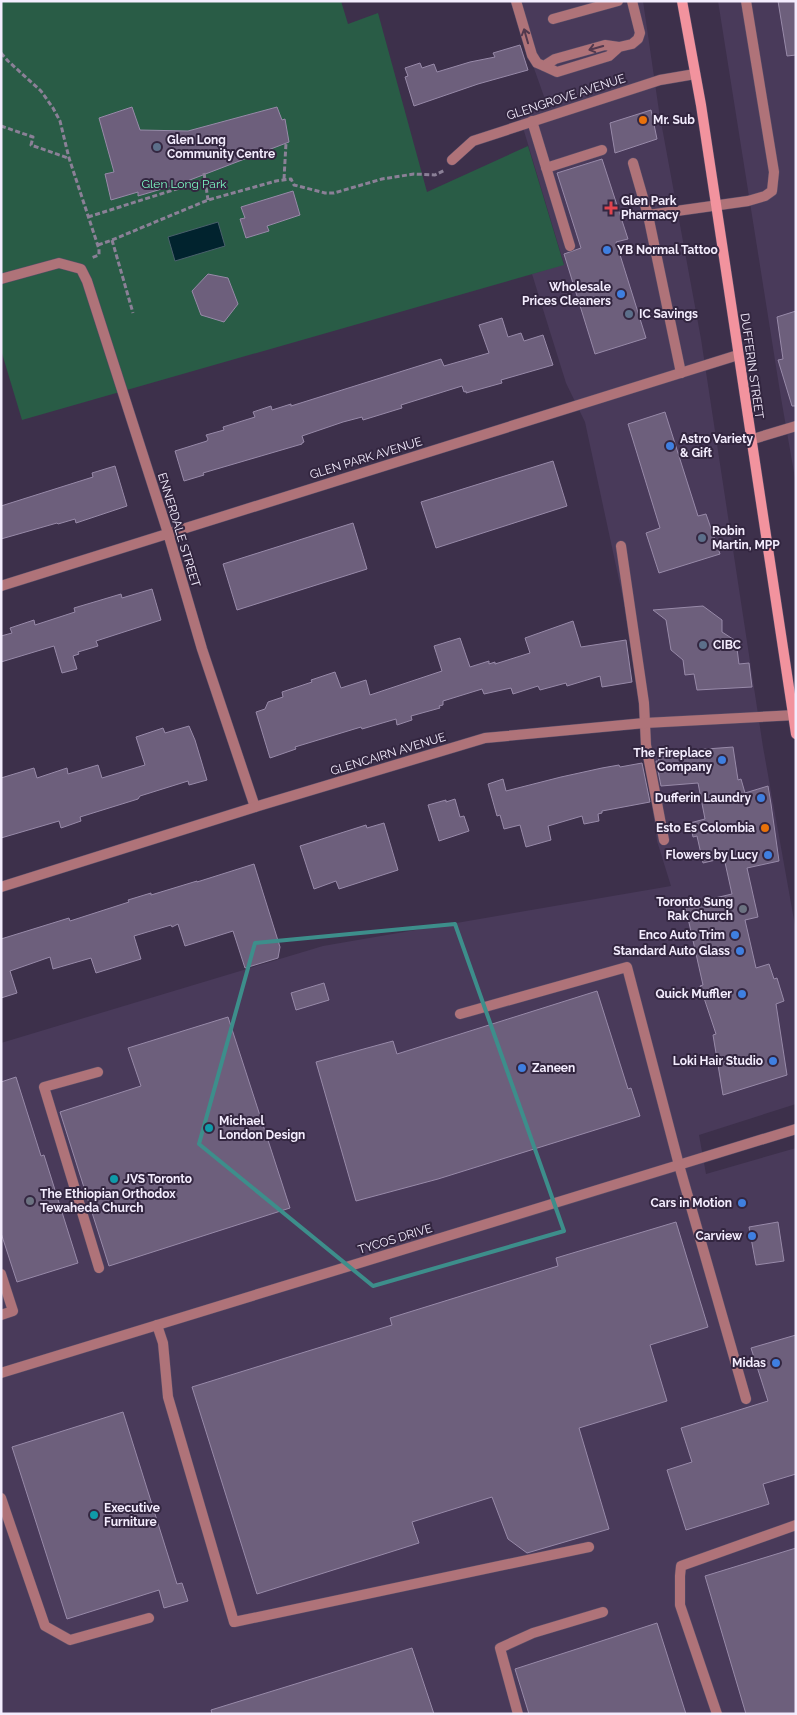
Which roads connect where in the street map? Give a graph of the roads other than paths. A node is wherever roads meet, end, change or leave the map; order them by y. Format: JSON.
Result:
{"nodes":[{"id":1,"x":516,"y":1,"type":"edge"},
{"id":2,"x":618,"y":1,"type":"edge"},
{"id":3,"x":632,"y":1,"type":"edge"},
{"id":4,"x":682,"y":1,"type":"edge"},
{"id":5,"x":746,"y":1,"type":"edge"},
{"id":6,"x":553,"y":20,"type":"dead end"},
{"id":7,"x":695,"y":74,"type":"junction"},
{"id":8,"x":532,"y":121,"type":"junction"},
{"id":9,"x":602,"y":150,"type":"dead end"},
{"id":10,"x":452,"y":160,"type":"road end"},
{"id":11,"x":633,"y":163,"type":"dead end"},
{"id":12,"x":546,"y":168,"type":"junction"},
{"id":13,"x":716,"y":205,"type":"junction"},
{"id":14,"x":648,"y":216,"type":"junction"},
{"id":15,"x":570,"y":246,"type":"dead end"},
{"id":16,"x":1,"y":279,"type":"edge"},
{"id":17,"x":738,"y":355,"type":"junction"},
{"id":18,"x":681,"y":373,"type":"junction"},
{"id":19,"x":796,"y":426,"type":"edge"},
{"id":20,"x":750,"y":440,"type":"junction"},
{"id":21,"x":168,"y":533,"type":"junction"},
{"id":22,"x":621,"y":546,"type":"dead end"},
{"id":23,"x":1,"y":586,"type":"edge"},
{"id":24,"x":794,"y":715,"type":"edge"},
{"id":25,"x":645,"y":723,"type":"junction"},
{"id":26,"x":796,"y":734,"type":"edge"},
{"id":27,"x":255,"y":807,"type":"junction"},
{"id":28,"x":664,"y":840,"type":"dead end"},
{"id":29,"x":1,"y":887,"type":"edge"},
{"id":30,"x":460,"y":1014,"type":"dead end"},
{"id":31,"x":98,"y":1072,"type":"dead end"},
{"id":32,"x":796,"y":1129,"type":"edge"},
{"id":33,"x":679,"y":1165,"type":"junction"},
{"id":34,"x":99,"y":1268,"type":"dead end"},
{"id":35,"x":1,"y":1274,"type":"edge"},
{"id":36,"x":1,"y":1315,"type":"edge"},
{"id":37,"x":158,"y":1325,"type":"junction"},
{"id":38,"x":1,"y":1373,"type":"edge"},
{"id":39,"x":746,"y":1399,"type":"dead end"},
{"id":40,"x":1,"y":1498,"type":"edge"},
{"id":41,"x":796,"y":1524,"type":"edge"},
{"id":42,"x":589,"y":1547,"type":"dead end"},
{"id":43,"x":603,"y":1612,"type":"dead end"},
{"id":44,"x":148,"y":1618,"type":"dead end"},
{"id":45,"x":518,"y":1714,"type":"edge"},
{"id":46,"x":717,"y":1714,"type":"edge"}],
"edges":[{"from":3,"to":1,"type":"street","one_way":true},
{"from":2,"to":6,"type":"street"},
{"from":4,"to":7,"type":"main road","name":"DUFFERIN STREET"},
{"from":5,"to":13,"type":"street"},
{"from":7,"to":8,"type":"street","name":"GLENGROVE AVENUE"},
{"from":7,"to":13,"type":"main road","name":"DUFFERIN STREET"},
{"from":8,"to":10,"type":"street","name":"GLENGROVE AVENUE"},
{"from":8,"to":12,"type":"street"},
{"from":9,"to":12,"type":"street"},
{"from":11,"to":14,"type":"street"},
{"from":12,"to":15,"type":"street"},
{"from":13,"to":14,"type":"street"},
{"from":13,"to":17,"type":"main road","name":"DUFFERIN STREET"},
{"from":14,"to":18,"type":"street"},
{"from":16,"to":21,"type":"street","name":"ENNERDALE STREET"},
{"from":17,"to":18,"type":"street","name":"GLEN PARK AVENUE"},
{"from":17,"to":20,"type":"main road","name":"DUFFERIN STREET"},
{"from":18,"to":21,"type":"street","name":"GLEN PARK AVENUE"},
{"from":19,"to":20,"type":"street"},
{"from":20,"to":24,"type":"main road","name":"DUFFERIN STREET"},
{"from":21,"to":23,"type":"street","name":"GLEN PARK AVENUE"},
{"from":21,"to":27,"type":"street","name":"ENNERDALE STREET"},
{"from":22,"to":25,"type":"street"},
{"from":24,"to":25,"type":"street","name":"GLENCAIRN AVENUE"},
{"from":24,"to":26,"type":"main road","name":"DUFFERIN STREET"},
{"from":25,"to":27,"type":"street","name":"GLENCAIRN AVENUE"},
{"from":25,"to":28,"type":"street"},
{"from":27,"to":29,"type":"street","name":"GLENCAIRN AVENUE"},
{"from":30,"to":33,"type":"street"},
{"from":31,"to":34,"type":"street"},
{"from":32,"to":33,"type":"street","name":"TYCOS DRIVE"},
{"from":33,"to":37,"type":"street","name":"TYCOS DRIVE"},
{"from":33,"to":39,"type":"street"},
{"from":35,"to":36,"type":"street"},
{"from":37,"to":38,"type":"street","name":"TYCOS DRIVE"},
{"from":37,"to":42,"type":"street"},
{"from":40,"to":44,"type":"street"},
{"from":41,"to":46,"type":"street"},
{"from":43,"to":45,"type":"street"}]}
